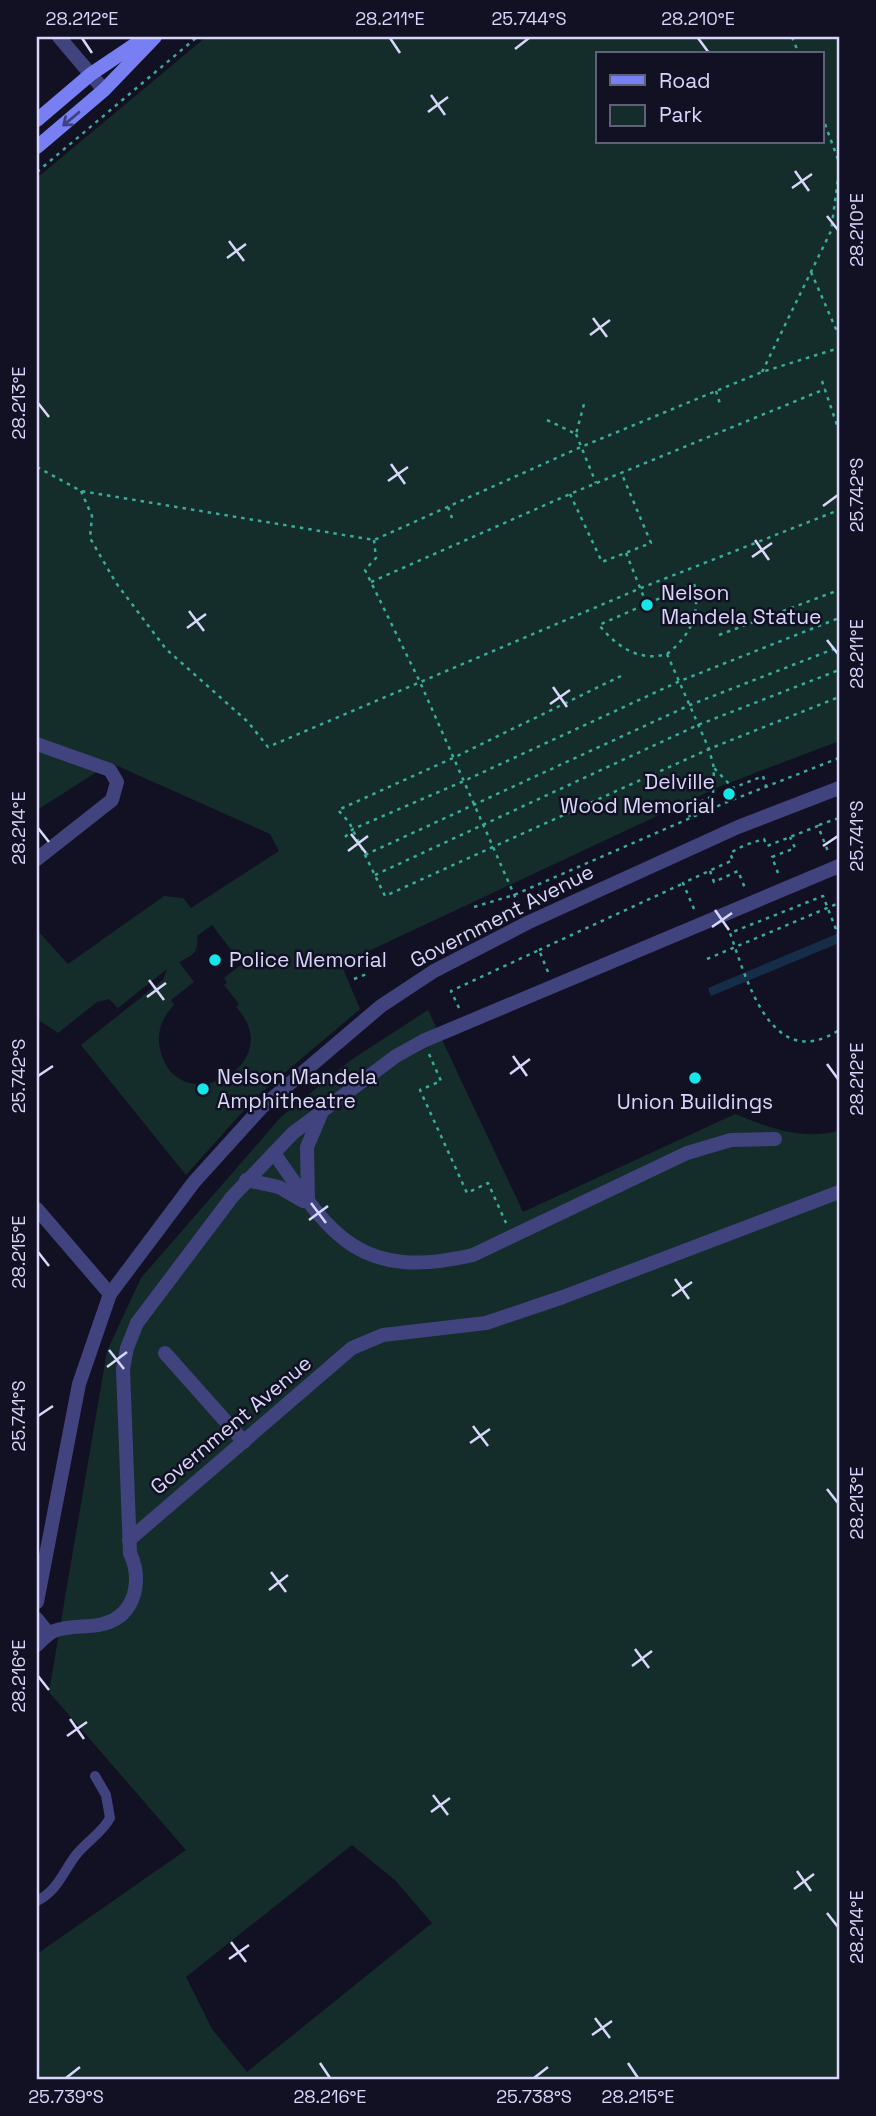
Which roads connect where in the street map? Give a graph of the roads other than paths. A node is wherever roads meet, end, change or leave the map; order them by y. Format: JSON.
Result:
{"nodes":[{"id":1,"x":59,"y":37,"type":"edge"},
{"id":2,"x":146,"y":37,"type":"edge"},
{"id":3,"x":155,"y":37,"type":"edge"},
{"id":4,"x":91,"y":74,"type":"junction"},
{"id":5,"x":104,"y":90,"type":"junction"},
{"id":6,"x":37,"y":120,"type":"edge"},
{"id":7,"x":37,"y":147,"type":"edge"},
{"id":8,"x":37,"y":744,"type":"edge"},
{"id":9,"x":839,"y":788,"type":"edge"},
{"id":10,"x":37,"y":859,"type":"edge"},
{"id":11,"x":839,"y":866,"type":"edge"},
{"id":12,"x":325,"y":1106,"type":"junction"},
{"id":13,"x":775,"y":1139,"type":"dead end"},
{"id":14,"x":274,"y":1153,"type":"junction"},
{"id":15,"x":246,"y":1180,"type":"junction"},
{"id":16,"x":839,"y":1192,"type":"edge"},
{"id":17,"x":308,"y":1204,"type":"junction"},
{"id":18,"x":37,"y":1209,"type":"edge"},
{"id":19,"x":110,"y":1294,"type":"junction"},
{"id":20,"x":165,"y":1353,"type":"dead end"},
{"id":21,"x":244,"y":1442,"type":"junction"},
{"id":22,"x":129,"y":1539,"type":"junction"},
{"id":23,"x":37,"y":1602,"type":"edge"},
{"id":24,"x":37,"y":1619,"type":"edge"},
{"id":25,"x":49,"y":1634,"type":"junction"},
{"id":26,"x":37,"y":1645,"type":"edge"},
{"id":27,"x":95,"y":1776,"type":"dead end"},
{"id":28,"x":37,"y":1901,"type":"edge"}],
"edges":[{"from":1,"to":4,"type":"street"},
{"from":2,"to":4,"type":"main road"},
{"from":3,"to":5,"type":"main road"},
{"from":4,"to":5,"type":"street"},
{"from":4,"to":6,"type":"main road"},
{"from":5,"to":7,"type":"main road","one_way":true},
{"from":8,"to":10,"type":"street"},
{"from":9,"to":19,"type":"street","name":"Government Avenue"},
{"from":11,"to":12,"type":"street","name":"Government Avenue"},
{"from":12,"to":14,"type":"street","name":"Government Avenue"},
{"from":12,"to":17,"type":"street"},
{"from":13,"to":17,"type":"street"},
{"from":14,"to":15,"type":"street","name":"Government Avenue"},
{"from":14,"to":17,"type":"street"},
{"from":15,"to":17,"type":"street"},
{"from":15,"to":22,"type":"street","name":"Government Avenue"},
{"from":16,"to":21,"type":"street","name":"Government Avenue"},
{"from":18,"to":19,"type":"street"},
{"from":19,"to":23,"type":"street","name":"Government Avenue"},
{"from":20,"to":21,"type":"street"},
{"from":21,"to":22,"type":"street","name":"Government Avenue"},
{"from":22,"to":25,"type":"street","name":"Government Avenue"},
{"from":24,"to":25,"type":"street"},
{"from":25,"to":26,"type":"street"},
{"from":27,"to":28,"type":"lane"}]}
